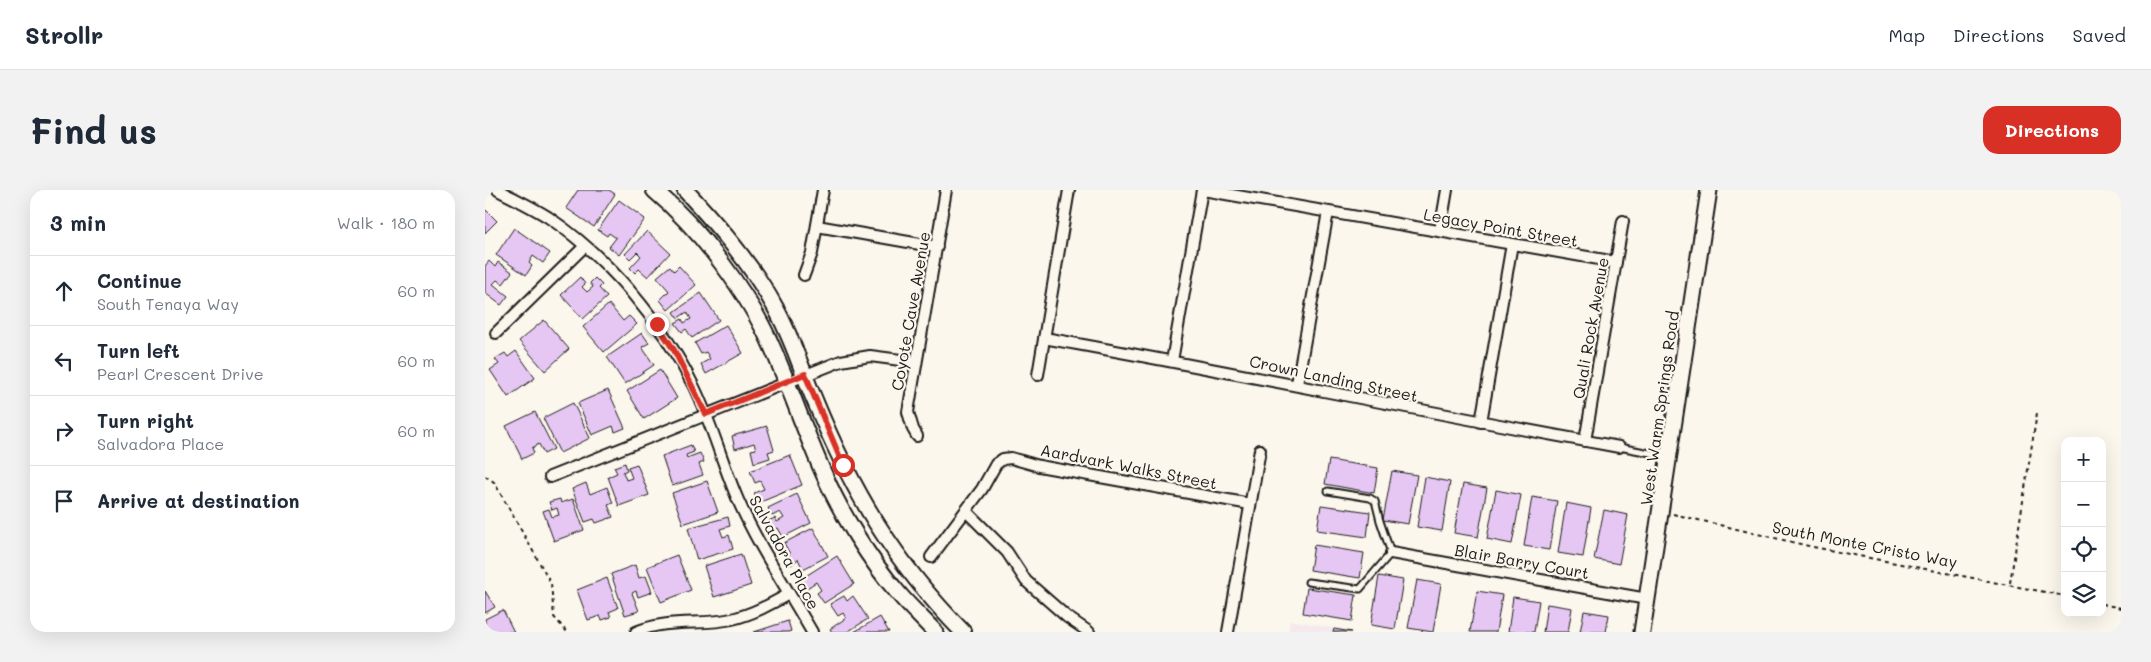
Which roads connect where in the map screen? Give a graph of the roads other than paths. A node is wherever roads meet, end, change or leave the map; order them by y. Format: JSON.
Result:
{"nodes":[{"id":1,"x":498,"y":190,"type":"edge"},
{"id":2,"x":654,"y":190,"type":"edge"},
{"id":3,"x":685,"y":190,"type":"edge"},
{"id":4,"x":823,"y":190,"type":"edge"},
{"id":5,"x":946,"y":190,"type":"edge"},
{"id":6,"x":1069,"y":190,"type":"edge"},
{"id":7,"x":1203,"y":190,"type":"edge"},
{"id":8,"x":1447,"y":190,"type":"edge"},
{"id":9,"x":1709,"y":190,"type":"edge"},
{"id":10,"x":1328,"y":212,"type":"junction"},
{"id":11,"x":1623,"y":220,"type":"dead end"},
{"id":12,"x":817,"y":226,"type":"junction"},
{"id":13,"x":1440,"y":231,"type":"junction"},
{"id":14,"x":1511,"y":244,"type":"junction"},
{"id":15,"x":937,"y":246,"type":"junction"},
{"id":16,"x":584,"y":247,"type":"junction"},
{"id":17,"x":1616,"y":262,"type":"junction"},
{"id":18,"x":804,"y":275,"type":"dead end"},
{"id":19,"x":496,"y":333,"type":"dead end"},
{"id":20,"x":1044,"y":338,"type":"junction"},
{"id":21,"x":1172,"y":360,"type":"junction"},
{"id":22,"x":917,"y":362,"type":"junction"},
{"id":23,"x":1038,"y":375,"type":"dead end"},
{"id":24,"x":796,"y":378,"type":"junction"},
{"id":25,"x":1297,"y":384,"type":"junction"},
{"id":26,"x":706,"y":414,"type":"junction"},
{"id":27,"x":1481,"y":422,"type":"junction"},
{"id":28,"x":917,"y":436,"type":"dead end"},
{"id":29,"x":1585,"y":441,"type":"junction"},
{"id":30,"x":1619,"y":447,"type":"joint"},
{"id":31,"x":1260,"y":450,"type":"dead end"},
{"id":32,"x":1669,"y":456,"type":"junction"},
{"id":33,"x":550,"y":477,"type":"dead end"},
{"id":34,"x":1329,"y":491,"type":"dead end"},
{"id":35,"x":1250,"y":504,"type":"junction"},
{"id":36,"x":966,"y":511,"type":"junction"},
{"id":37,"x":1391,"y":552,"type":"junction"},
{"id":38,"x":931,"y":557,"type":"dead end"},
{"id":39,"x":1308,"y":582,"type":"dead end"},
{"id":40,"x":789,"y":594,"type":"junction"},
{"id":41,"x":1647,"y":599,"type":"junction"},
{"id":42,"x":637,"y":632,"type":"edge"},
{"id":43,"x":812,"y":632,"type":"edge"},
{"id":44,"x":935,"y":632,"type":"edge"},
{"id":45,"x":963,"y":632,"type":"edge"},
{"id":46,"x":1089,"y":632,"type":"edge"},
{"id":47,"x":1228,"y":632,"type":"edge"},
{"id":48,"x":1642,"y":632,"type":"edge"}],
"edges":[{"from":1,"to":16,"type":"street","name":"Salvadora Place"},
{"from":2,"to":24,"type":"street"},
{"from":3,"to":24,"type":"street"},
{"from":4,"to":12,"type":"street"},
{"from":5,"to":15,"type":"street","name":"Coyote Cave Avenue"},
{"from":6,"to":20,"type":"street"},
{"from":7,"to":10,"type":"street","name":"Legacy Point Street"},
{"from":7,"to":21,"type":"street"},
{"from":8,"to":13,"type":"street"},
{"from":9,"to":32,"type":"street","name":"West Warm Springs Road"},
{"from":10,"to":13,"type":"street","name":"Legacy Point Street"},
{"from":10,"to":25,"type":"street"},
{"from":11,"to":17,"type":"street","name":"Quali Rock Avenue"},
{"from":12,"to":15,"type":"street"},
{"from":12,"to":18,"type":"street"},
{"from":13,"to":14,"type":"street","name":"Legacy Point Street"},
{"from":14,"to":17,"type":"street","name":"Legacy Point Street"},
{"from":14,"to":27,"type":"street"},
{"from":15,"to":22,"type":"street","name":"Coyote Cave Avenue"},
{"from":16,"to":19,"type":"street"},
{"from":16,"to":26,"type":"street","name":"Salvadora Place"},
{"from":17,"to":29,"type":"street","name":"Quali Rock Avenue"},
{"from":20,"to":21,"type":"street","name":"Crown Landing Street"},
{"from":20,"to":23,"type":"street"},
{"from":21,"to":25,"type":"street","name":"Crown Landing Street"},
{"from":22,"to":24,"type":"street"},
{"from":22,"to":28,"type":"street","name":"Coyote Cave Avenue"},
{"from":24,"to":26,"type":"street"},
{"from":24,"to":44,"type":"street"},
{"from":24,"to":45,"type":"street"},
{"from":25,"to":27,"type":"street","name":"Crown Landing Street"},
{"from":26,"to":33,"type":"street"},
{"from":26,"to":40,"type":"street","name":"Salvadora Place"},
{"from":27,"to":29,"type":"street","name":"Crown Landing Street"},
{"from":29,"to":30,"type":"street","name":"Crown Landing Street"},
{"from":30,"to":32,"type":"lane"},
{"from":31,"to":35,"type":"street"},
{"from":32,"to":41,"type":"street","name":"West Warm Springs Road"},
{"from":34,"to":37,"type":"lane"},
{"from":35,"to":36,"type":"street","name":"Aardvark Walks Street"},
{"from":35,"to":47,"type":"street"},
{"from":36,"to":38,"type":"street"},
{"from":36,"to":46,"type":"street"},
{"from":37,"to":39,"type":"lane"},
{"from":37,"to":41,"type":"street","name":"Blair Barry Court"},
{"from":40,"to":42,"type":"street"},
{"from":40,"to":43,"type":"street","name":"Salvadora Place"},
{"from":41,"to":48,"type":"street","name":"West Warm Springs Road"}]}
